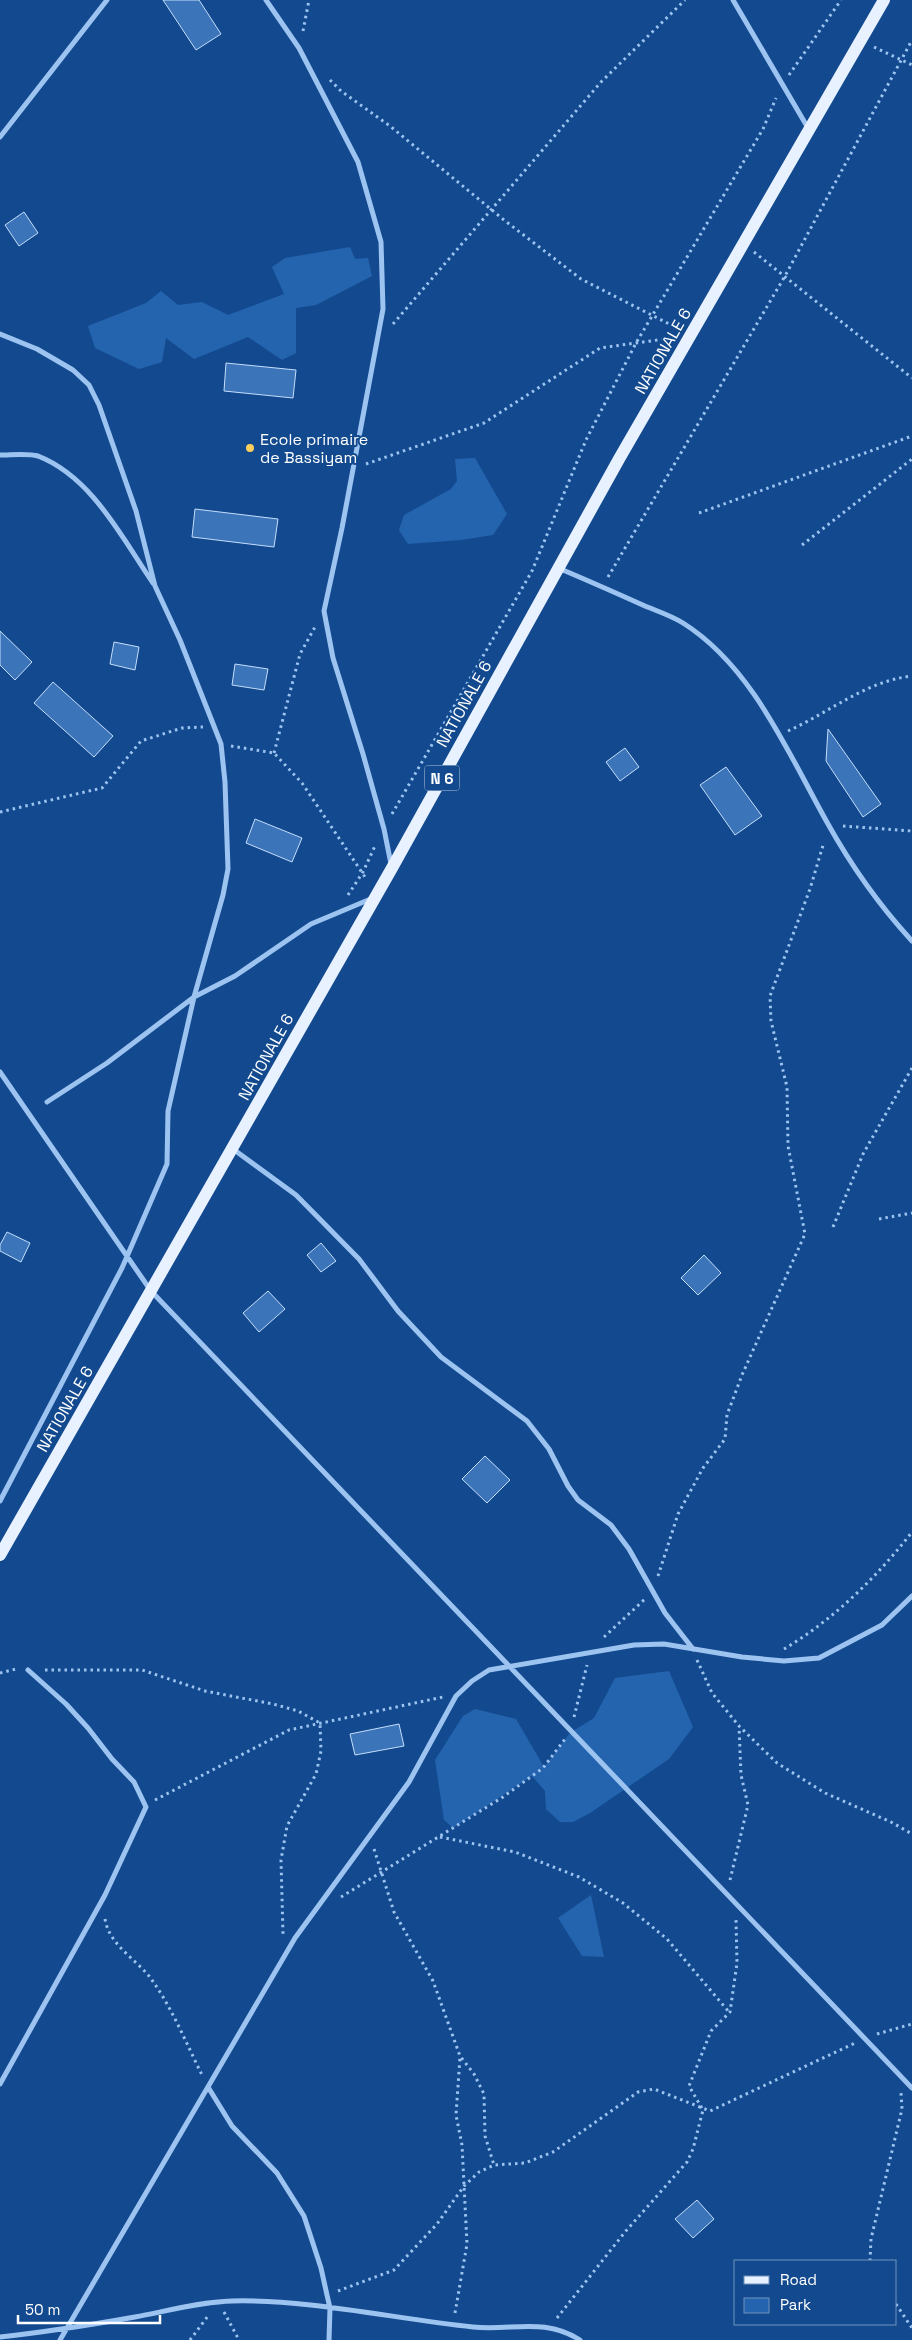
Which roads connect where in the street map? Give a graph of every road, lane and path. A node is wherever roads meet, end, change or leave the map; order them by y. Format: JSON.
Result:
{"nodes":[{"id":1,"x":107,"y":0,"type":"edge"},
{"id":2,"x":266,"y":0,"type":"edge"},
{"id":3,"x":309,"y":0,"type":"edge"},
{"id":4,"x":685,"y":0,"type":"edge"},
{"id":5,"x":733,"y":0,"type":"edge"},
{"id":6,"x":841,"y":0,"type":"edge"},
{"id":7,"x":884,"y":0,"type":"edge"},
{"id":8,"x":861,"y":40,"type":"junction"},
{"id":9,"x":912,"y":40,"type":"edge"},
{"id":10,"x":299,"y":48,"type":"junction"},
{"id":11,"x":900,"y":60,"type":"junction"},
{"id":12,"x":912,"y":65,"type":"edge"},
{"id":13,"x":329,"y":79,"type":"dead end"},
{"id":14,"x":782,"y":84,"type":"junction"},
{"id":15,"x":809,"y":129,"type":"junction"},
{"id":16,"x":0,"y":137,"type":"edge"},
{"id":17,"x":490,"y":209,"type":"junction"},
{"id":18,"x":744,"y":244,"type":"junction"},
{"id":19,"x":785,"y":276,"type":"junction"},
{"id":20,"x":653,"y":314,"type":"junction"},
{"id":21,"x":0,"y":334,"type":"edge"},
{"id":22,"x":691,"y":335,"type":"junction"},
{"id":23,"x":636,"y":343,"type":"junction"},
{"id":24,"x":377,"y":344,"type":"junction"},
{"id":25,"x":912,"y":378,"type":"edge"},
{"id":26,"x":912,"y":436,"type":"edge"},
{"id":27,"x":0,"y":455,"type":"edge"},
{"id":28,"x":912,"y":459,"type":"edge"},
{"id":29,"x":354,"y":468,"type":"junction"},
{"id":30,"x":699,"y":513,"type":"dead end"},
{"id":31,"x":802,"y":545,"type":"dead end"},
{"id":32,"x":558,"y":568,"type":"junction"},
{"id":33,"x":155,"y":586,"type":"junction"},
{"id":34,"x":603,"y":586,"type":"junction"},
{"id":35,"x":324,"y":611,"type":"junction"},
{"id":36,"x":912,"y":676,"type":"edge"},
{"id":37,"x":214,"y":727,"type":"junction"},
{"id":38,"x":780,"y":735,"type":"junction"},
{"id":39,"x":221,"y":744,"type":"junction"},
{"id":40,"x":274,"y":753,"type":"junction"},
{"id":41,"x":0,"y":812,"type":"edge"},
{"id":42,"x":829,"y":826,"type":"junction"},
{"id":43,"x":384,"y":829,"type":"junction"},
{"id":44,"x":912,"y":831,"type":"edge"},
{"id":45,"x":392,"y":868,"type":"junction"},
{"id":46,"x":363,"y":872,"type":"junction"},
{"id":47,"x":375,"y":896,"type":"junction"},
{"id":48,"x":338,"y":913,"type":"junction"},
{"id":49,"x":912,"y":941,"type":"edge"},
{"id":50,"x":194,"y":997,"type":"junction"},
{"id":51,"x":912,"y":1068,"type":"edge"},
{"id":52,"x":0,"y":1072,"type":"edge"},
{"id":53,"x":46,"y":1102,"type":"dead end"},
{"id":54,"x":232,"y":1149,"type":"junction"},
{"id":55,"x":912,"y":1212,"type":"edge"},
{"id":56,"x":880,"y":1219,"type":"dead end"},
{"id":57,"x":833,"y":1227,"type":"dead end"},
{"id":58,"x":127,"y":1256,"type":"junction"},
{"id":59,"x":151,"y":1291,"type":"junction"},
{"id":60,"x":0,"y":1501,"type":"edge"},
{"id":61,"x":912,"y":1532,"type":"edge"},
{"id":62,"x":0,"y":1555,"type":"edge"},
{"id":63,"x":652,"y":1592,"type":"junction"},
{"id":64,"x":912,"y":1596,"type":"edge"},
{"id":65,"x":692,"y":1649,"type":"junction"},
{"id":66,"x":591,"y":1651,"type":"junction"},
{"id":67,"x":766,"y":1659,"type":"junction"},
{"id":68,"x":510,"y":1667,"type":"junction"},
{"id":69,"x":28,"y":1670,"type":"junction"},
{"id":70,"x":0,"y":1673,"type":"edge"},
{"id":71,"x":456,"y":1696,"type":"junction"},
{"id":72,"x":320,"y":1723,"type":"junction"},
{"id":73,"x":739,"y":1726,"type":"junction"},
{"id":74,"x":571,"y":1731,"type":"junction"},
{"id":75,"x":146,"y":1807,"type":"junction"},
{"id":76,"x":912,"y":1834,"type":"edge"},
{"id":77,"x":439,"y":1837,"type":"junction"},
{"id":78,"x":370,"y":1838,"type":"junction"},
{"id":79,"x":381,"y":1871,"type":"junction"},
{"id":80,"x":105,"y":1896,"type":"junction"},
{"id":81,"x":334,"y":1901,"type":"dead end"},
{"id":82,"x":733,"y":1901,"type":"junction"},
{"id":83,"x":284,"y":1956,"type":"junction"},
{"id":84,"x":730,"y":2012,"type":"junction"},
{"id":85,"x":912,"y":2024,"type":"edge"},
{"id":86,"x":865,"y":2039,"type":"junction"},
{"id":87,"x":460,"y":2056,"type":"junction"},
{"id":88,"x":0,"y":2084,"type":"edge"},
{"id":89,"x":896,"y":2086,"type":"dead end"},
{"id":90,"x":208,"y":2087,"type":"junction"},
{"id":91,"x":912,"y":2088,"type":"edge"},
{"id":92,"x":703,"y":2110,"type":"junction"},
{"id":93,"x":494,"y":2164,"type":"junction"},
{"id":94,"x":464,"y":2186,"type":"junction"},
{"id":95,"x":870,"y":2260,"type":"edge"},
{"id":96,"x":327,"y":2294,"type":"junction"},
{"id":97,"x":218,"y":2302,"type":"junction"},
{"id":98,"x":897,"y":2306,"type":"edge"},
{"id":99,"x":330,"y":2308,"type":"junction"},
{"id":100,"x":454,"y":2325,"type":"junction"},
{"id":101,"x":550,"y":2327,"type":"junction"},
{"id":102,"x":912,"y":2328,"type":"edge"},
{"id":103,"x":67,"y":2329,"type":"junction"},
{"id":104,"x":0,"y":2337,"type":"edge"},
{"id":105,"x":60,"y":2340,"type":"edge"},
{"id":106,"x":190,"y":2340,"type":"edge"},
{"id":107,"x":238,"y":2340,"type":"edge"},
{"id":108,"x":329,"y":2340,"type":"edge"},
{"id":109,"x":580,"y":2340,"type":"edge"}],
"edges":[{"from":1,"to":16,"type":"street"},
{"from":2,"to":10,"type":"street"},
{"from":3,"to":10,"type":"path"},
{"from":4,"to":17,"type":"path"},
{"from":5,"to":14,"type":"street"},
{"from":6,"to":14,"type":"path"},
{"from":7,"to":8,"type":"main road","name":"NATIONALE 6","number":"N 6"},
{"from":8,"to":11,"type":"path"},
{"from":8,"to":15,"type":"main road","name":"NATIONALE 6","number":"N 6"},
{"from":9,"to":11,"type":"path"},
{"from":10,"to":24,"type":"street"},
{"from":11,"to":12,"type":"path"},
{"from":11,"to":19,"type":"path"},
{"from":13,"to":17,"type":"path"},
{"from":14,"to":15,"type":"street"},
{"from":14,"to":20,"type":"path"},
{"from":15,"to":18,"type":"main road","name":"NATIONALE 6","number":"N 6"},
{"from":17,"to":20,"type":"path"},
{"from":17,"to":24,"type":"path"},
{"from":18,"to":19,"type":"path"},
{"from":18,"to":22,"type":"main road","name":"NATIONALE 6","number":"N 6"},
{"from":19,"to":25,"type":"path"},
{"from":19,"to":34,"type":"path"},
{"from":20,"to":22,"type":"path"},
{"from":20,"to":23,"type":"path"},
{"from":21,"to":33,"type":"street"},
{"from":22,"to":23,"type":"path"},
{"from":22,"to":32,"type":"main road","name":"NATIONALE 6","number":"N 6"},
{"from":23,"to":29,"type":"path"},
{"from":23,"to":43,"type":"path"},
{"from":24,"to":29,"type":"street"},
{"from":26,"to":30,"type":"path"},
{"from":27,"to":33,"type":"street"},
{"from":28,"to":31,"type":"path"},
{"from":29,"to":35,"type":"street"},
{"from":32,"to":34,"type":"street"},
{"from":32,"to":45,"type":"main road","name":"NATIONALE 6","number":"N 6"},
{"from":33,"to":37,"type":"street"},
{"from":34,"to":38,"type":"street"},
{"from":35,"to":40,"type":"path"},
{"from":35,"to":43,"type":"street"},
{"from":36,"to":38,"type":"path"},
{"from":37,"to":39,"type":"street"},
{"from":37,"to":41,"type":"path"},
{"from":38,"to":42,"type":"street"},
{"from":39,"to":40,"type":"path"},
{"from":39,"to":50,"type":"street"},
{"from":40,"to":46,"type":"path"},
{"from":42,"to":44,"type":"path"},
{"from":42,"to":49,"type":"street"},
{"from":42,"to":63,"type":"path"},
{"from":43,"to":45,"type":"street"},
{"from":43,"to":46,"type":"path"},
{"from":45,"to":47,"type":"main road","name":"NATIONALE 6","number":"N 6"},
{"from":46,"to":47,"type":"path"},
{"from":46,"to":48,"type":"path"},
{"from":47,"to":48,"type":"street"},
{"from":47,"to":54,"type":"main road","name":"NATIONALE 6","number":"N 6"},
{"from":48,"to":50,"type":"street"},
{"from":50,"to":53,"type":"street"},
{"from":50,"to":58,"type":"street"},
{"from":51,"to":57,"type":"path"},
{"from":52,"to":58,"type":"street"},
{"from":54,"to":59,"type":"main road","name":"NATIONALE 6","number":"N 6"},
{"from":54,"to":63,"type":"street"},
{"from":55,"to":56,"type":"path"},
{"from":58,"to":59,"type":"street"},
{"from":58,"to":60,"type":"street"},
{"from":59,"to":62,"type":"main road","name":"NATIONALE 6","number":"N 6"},
{"from":59,"to":68,"type":"street"},
{"from":61,"to":67,"type":"path"},
{"from":63,"to":65,"type":"street"},
{"from":63,"to":66,"type":"path"},
{"from":64,"to":67,"type":"street"},
{"from":65,"to":66,"type":"street"},
{"from":65,"to":67,"type":"street"},
{"from":65,"to":73,"type":"path"},
{"from":66,"to":68,"type":"street"},
{"from":66,"to":74,"type":"path"},
{"from":68,"to":71,"type":"street"},
{"from":68,"to":74,"type":"street"},
{"from":69,"to":70,"type":"path"},
{"from":69,"to":72,"type":"path"},
{"from":69,"to":75,"type":"street"},
{"from":71,"to":72,"type":"path"},
{"from":71,"to":78,"type":"street"},
{"from":72,"to":75,"type":"path"},
{"from":72,"to":83,"type":"path"},
{"from":73,"to":76,"type":"path"},
{"from":73,"to":82,"type":"path"},
{"from":74,"to":77,"type":"path"},
{"from":74,"to":82,"type":"street"},
{"from":75,"to":80,"type":"street"},
{"from":77,"to":79,"type":"path"},
{"from":77,"to":84,"type":"path"},
{"from":78,"to":79,"type":"path"},
{"from":78,"to":83,"type":"street"},
{"from":79,"to":81,"type":"path"},
{"from":79,"to":87,"type":"path"},
{"from":80,"to":88,"type":"street"},
{"from":80,"to":90,"type":"path"},
{"from":82,"to":84,"type":"path"},
{"from":82,"to":86,"type":"street"},
{"from":83,"to":90,"type":"street"},
{"from":84,"to":92,"type":"path"},
{"from":85,"to":86,"type":"path"},
{"from":86,"to":91,"type":"street"},
{"from":86,"to":92,"type":"path"},
{"from":87,"to":93,"type":"path"},
{"from":87,"to":94,"type":"path"},
{"from":89,"to":95,"type":"path"},
{"from":90,"to":96,"type":"street"},
{"from":90,"to":103,"type":"street"},
{"from":92,"to":93,"type":"path"},
{"from":92,"to":101,"type":"path"},
{"from":93,"to":94,"type":"path"},
{"from":94,"to":96,"type":"path"},
{"from":94,"to":100,"type":"path"},
{"from":96,"to":99,"type":"street"},
{"from":97,"to":99,"type":"street"},
{"from":97,"to":103,"type":"street"},
{"from":97,"to":106,"type":"path"},
{"from":97,"to":107,"type":"path"},
{"from":98,"to":102,"type":"path"},
{"from":99,"to":100,"type":"street"},
{"from":99,"to":108,"type":"street"},
{"from":100,"to":101,"type":"street"},
{"from":101,"to":109,"type":"street"},
{"from":103,"to":104,"type":"street"},
{"from":103,"to":105,"type":"street"}]}
